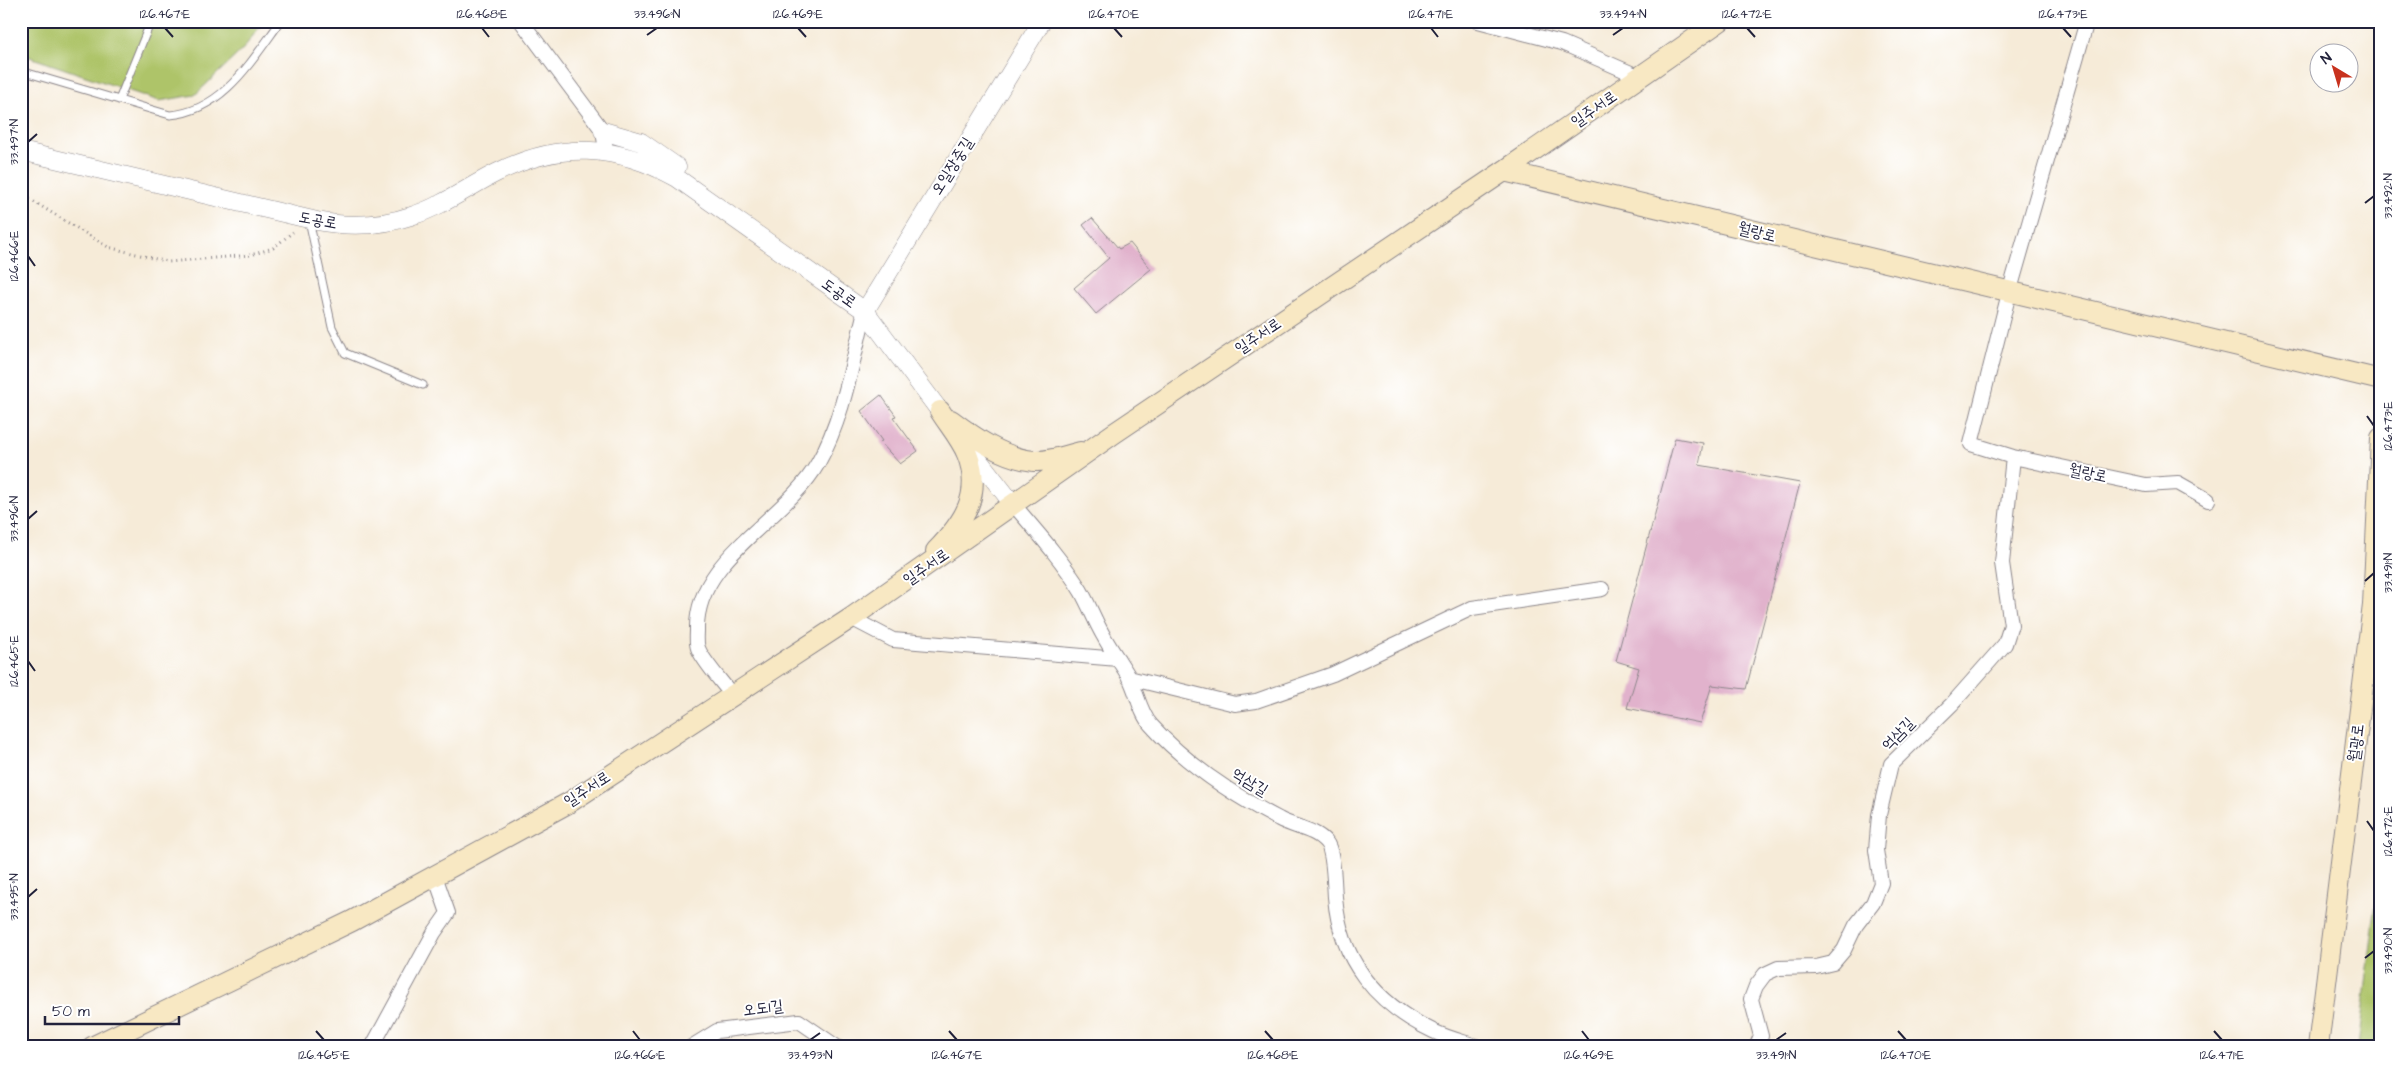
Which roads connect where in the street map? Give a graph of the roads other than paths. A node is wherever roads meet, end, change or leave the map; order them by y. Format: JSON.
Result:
{"nodes":[{"id":1,"x":151,"y":21,"type":"edge"},
{"id":2,"x":281,"y":21,"type":"edge"},
{"id":3,"x":521,"y":21,"type":"edge"},
{"id":4,"x":1042,"y":21,"type":"edge"},
{"id":5,"x":1478,"y":21,"type":"edge"},
{"id":6,"x":1720,"y":21,"type":"edge"},
{"id":7,"x":2087,"y":21,"type":"edge"},
{"id":8,"x":21,"y":71,"type":"edge"},
{"id":9,"x":1640,"y":77,"type":"junction"},
{"id":10,"x":119,"y":100,"type":"junction"},
{"id":11,"x":603,"y":131,"type":"junction"},
{"id":12,"x":21,"y":151,"type":"edge"},
{"id":13,"x":606,"y":151,"type":"junction"},
{"id":14,"x":1504,"y":171,"type":"junction"},
{"id":15,"x":725,"y":211,"type":"junction"},
{"id":16,"x":309,"y":219,"type":"junction"},
{"id":17,"x":2009,"y":292,"type":"junction"},
{"id":18,"x":865,"y":311,"type":"junction"},
{"id":19,"x":2381,"y":380,"type":"edge"},
{"id":20,"x":423,"y":385,"type":"dead end"},
{"id":21,"x":940,"y":411,"type":"junction"},
{"id":22,"x":1113,"y":434,"type":"junction"},
{"id":23,"x":2381,"y":438,"type":"edge"},
{"id":24,"x":2013,"y":457,"type":"junction"},
{"id":25,"x":2208,"y":500,"type":"dead end"},
{"id":26,"x":1014,"y":504,"type":"junction"},
{"id":27,"x":911,"y":577,"type":"junction"},
{"id":28,"x":1602,"y":589,"type":"dead end"},
{"id":29,"x":2377,"y":606,"type":"edge"},
{"id":30,"x":852,"y":618,"type":"junction"},
{"id":31,"x":1118,"y":659,"type":"junction"},
{"id":32,"x":1129,"y":678,"type":"junction"},
{"id":33,"x":731,"y":694,"type":"junction"},
{"id":34,"x":435,"y":876,"type":"junction"},
{"id":35,"x":92,"y":1047,"type":"edge"},
{"id":36,"x":372,"y":1047,"type":"edge"},
{"id":37,"x":691,"y":1047,"type":"edge"},
{"id":38,"x":837,"y":1047,"type":"edge"},
{"id":39,"x":1479,"y":1047,"type":"edge"},
{"id":40,"x":1756,"y":1047,"type":"edge"},
{"id":41,"x":2318,"y":1047,"type":"edge"}],
"edges":[{"from":1,"to":10,"type":"lane"},
{"from":2,"to":10,"type":"lane"},
{"from":3,"to":11,"type":"street"},
{"from":4,"to":18,"type":"street","name":"오일장중길"},
{"from":5,"to":9,"type":"street"},
{"from":6,"to":9,"type":"main road","name":"일주서로"},
{"from":7,"to":17,"type":"street","name":"월랑로"},
{"from":8,"to":10,"type":"lane"},
{"from":9,"to":14,"type":"main road","name":"일주서로"},
{"from":11,"to":13,"type":"street"},
{"from":11,"to":15,"type":"street"},
{"from":12,"to":16,"type":"street","name":"도공로"},
{"from":13,"to":15,"type":"street","name":"도공로"},
{"from":13,"to":16,"type":"street","name":"도공로"},
{"from":14,"to":17,"type":"main road","name":"월랑로"},
{"from":14,"to":22,"type":"main road","name":"일주서로"},
{"from":15,"to":18,"type":"street","name":"도공로"},
{"from":16,"to":20,"type":"lane"},
{"from":17,"to":19,"type":"main road","name":"월랑로"},
{"from":17,"to":24,"type":"street","name":"월랑로"},
{"from":18,"to":21,"type":"street","name":"도공로"},
{"from":18,"to":33,"type":"street"},
{"from":21,"to":22,"type":"main road"},
{"from":21,"to":26,"type":"street","name":"도공로"},
{"from":21,"to":27,"type":"main road"},
{"from":22,"to":26,"type":"main road","name":"일주서로"},
{"from":23,"to":29,"type":"main road","name":"월광로"},
{"from":24,"to":25,"type":"street","name":"월랑로"},
{"from":24,"to":40,"type":"street","name":"억삼길"},
{"from":26,"to":27,"type":"main road","name":"일주서로"},
{"from":26,"to":31,"type":"street","name":"억삼길"},
{"from":27,"to":30,"type":"main road","name":"일주서로"},
{"from":28,"to":32,"type":"street"},
{"from":29,"to":41,"type":"main road","name":"월광로"},
{"from":30,"to":31,"type":"street"},
{"from":30,"to":33,"type":"main road","name":"일주서로"},
{"from":31,"to":32,"type":"street","name":"억삼길"},
{"from":32,"to":39,"type":"street","name":"억삼길"},
{"from":33,"to":34,"type":"main road","name":"일주서로"},
{"from":34,"to":35,"type":"main road","name":"일주서로"},
{"from":34,"to":36,"type":"street"},
{"from":37,"to":38,"type":"street","name":"오도1길"}]}
